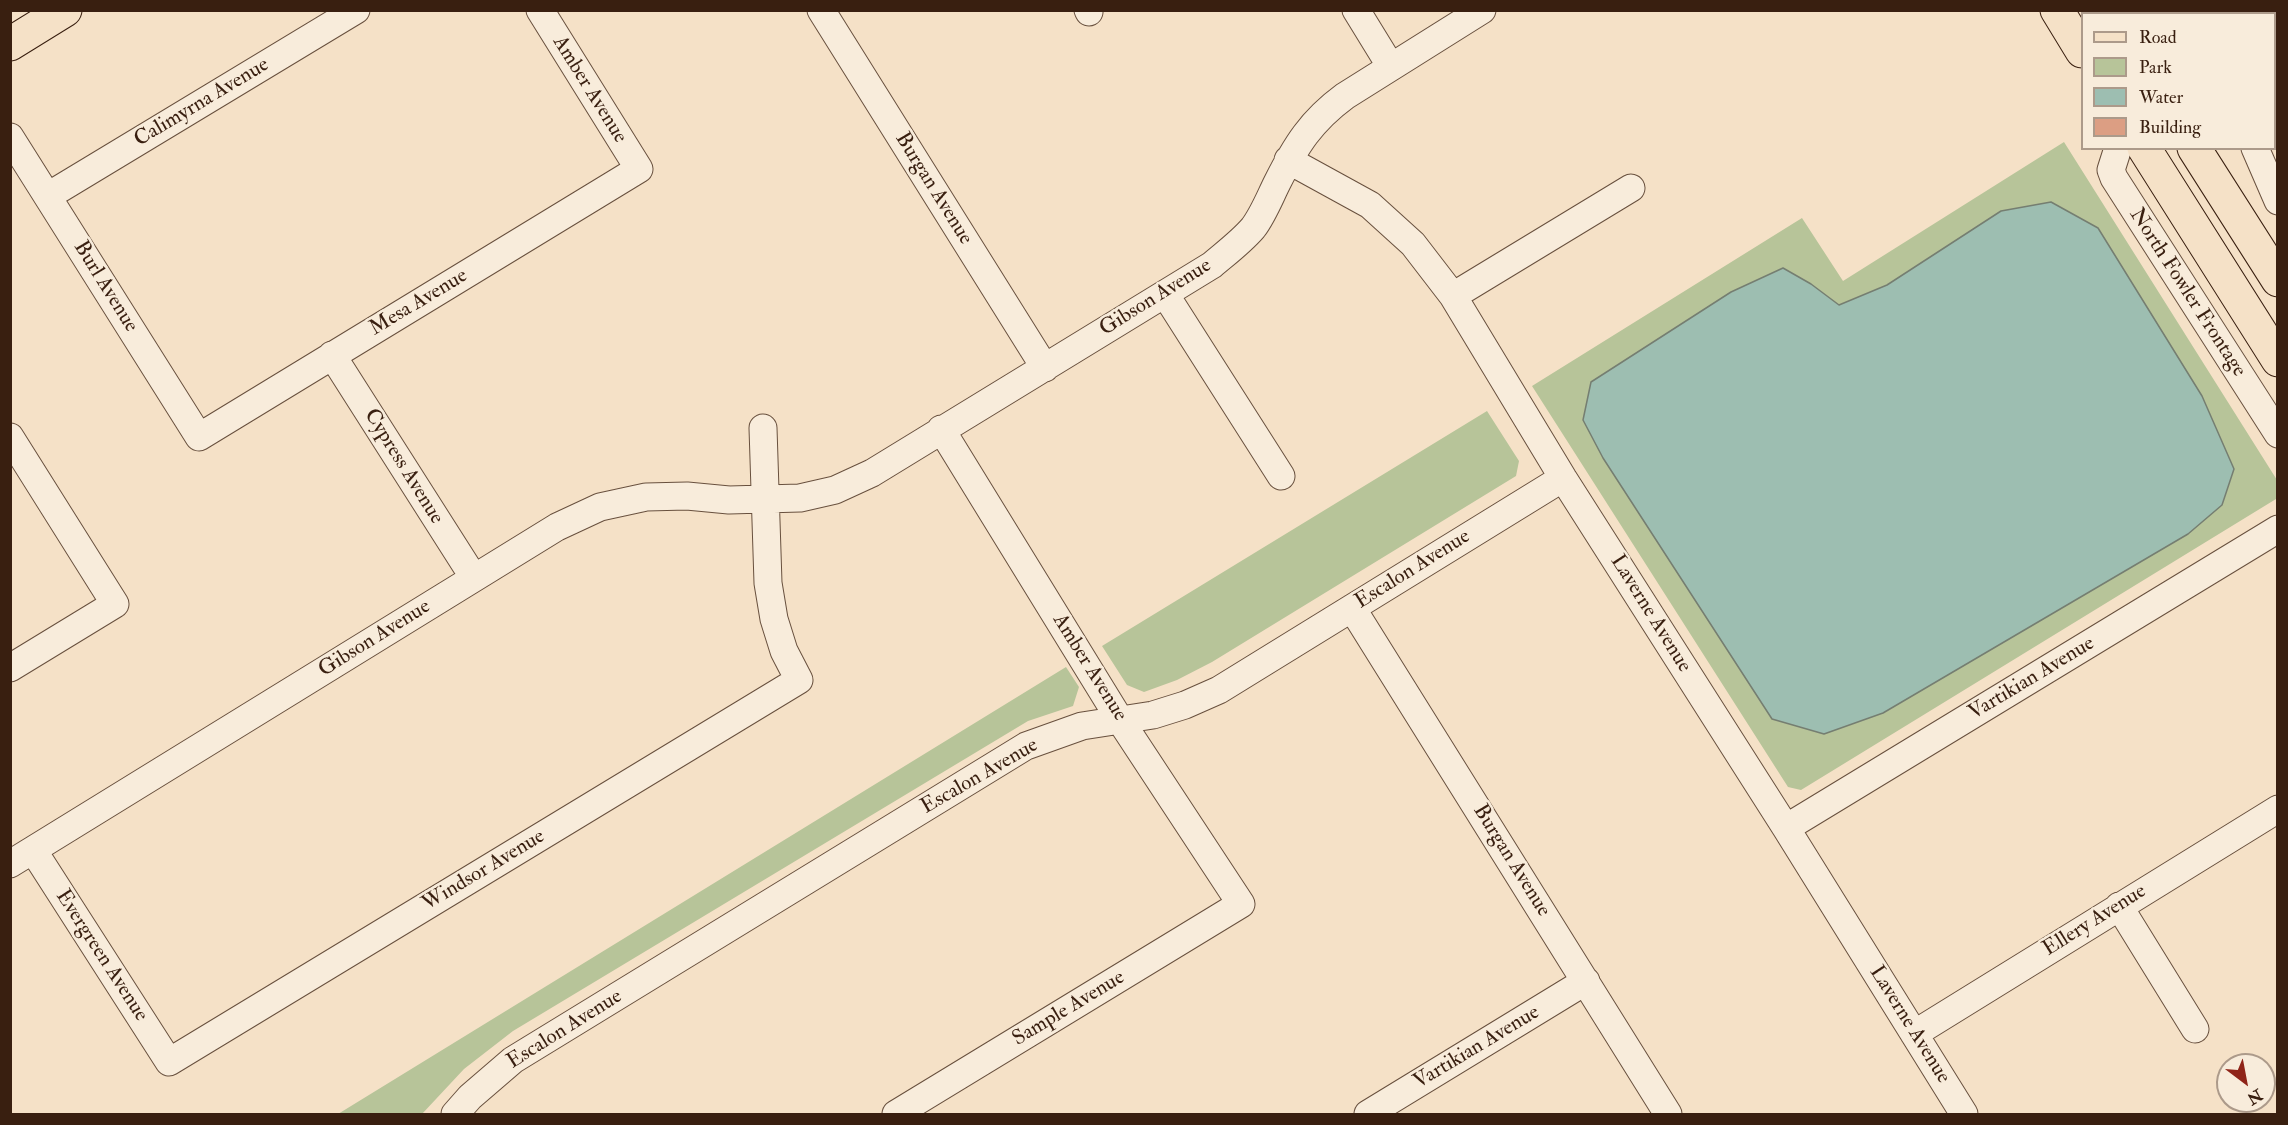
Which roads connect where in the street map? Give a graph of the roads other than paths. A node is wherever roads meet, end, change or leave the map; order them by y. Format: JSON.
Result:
{"nodes":[{"id":1,"x":28,"y":10,"type":"edge"},
{"id":2,"x":64,"y":10,"type":"edge"},
{"id":3,"x":356,"y":10,"type":"edge"},
{"id":4,"x":540,"y":10,"type":"edge"},
{"id":5,"x":821,"y":10,"type":"edge"},
{"id":6,"x":1356,"y":10,"type":"edge"},
{"id":7,"x":1482,"y":10,"type":"edge"},
{"id":8,"x":2058,"y":11,"type":"edge"},
{"id":9,"x":10,"y":22,"type":"edge"},
{"id":10,"x":10,"y":44,"type":"edge"},
{"id":11,"x":2081,"y":49,"type":"edge"},
{"id":12,"x":1391,"y":67,"type":"junction"},
{"id":13,"x":10,"y":137,"type":"edge"},
{"id":14,"x":2117,"y":150,"type":"edge"},
{"id":15,"x":2145,"y":150,"type":"edge"},
{"id":16,"x":2195,"y":150,"type":"edge"},
{"id":17,"x":2264,"y":155,"type":"edge"},
{"id":18,"x":1288,"y":160,"type":"junction"},
{"id":19,"x":639,"y":169,"type":"joint"},
{"id":20,"x":1631,"y":188,"type":"dead end"},
{"id":21,"x":48,"y":196,"type":"junction"},
{"id":22,"x":2277,"y":201,"type":"edge"},
{"id":23,"x":2277,"y":280,"type":"edge"},
{"id":24,"x":1164,"y":294,"type":"junction"},
{"id":25,"x":1453,"y":296,"type":"junction"},
{"id":26,"x":332,"y":355,"type":"junction"},
{"id":27,"x":2277,"y":360,"type":"edge"},
{"id":28,"x":1045,"y":368,"type":"junction"},
{"id":29,"x":763,"y":428,"type":"dead end"},
{"id":30,"x":941,"y":429,"type":"junction"},
{"id":31,"x":2277,"y":434,"type":"edge"},
{"id":32,"x":10,"y":437,"type":"edge"},
{"id":33,"x":199,"y":437,"type":"joint"},
{"id":34,"x":1281,"y":476,"type":"dead end"},
{"id":35,"x":1563,"y":478,"type":"junction"},
{"id":36,"x":765,"y":500,"type":"junction"},
{"id":37,"x":2277,"y":529,"type":"edge"},
{"id":38,"x":474,"y":578,"type":"junction"},
{"id":39,"x":1352,"y":608,"type":"junction"},
{"id":40,"x":10,"y":668,"type":"edge"},
{"id":41,"x":1120,"y":720,"type":"junction"},
{"id":42,"x":2277,"y":809,"type":"edge"},
{"id":43,"x":1786,"y":828,"type":"junction"},
{"id":44,"x":22,"y":857,"type":"edge"},
{"id":45,"x":1241,"y":904,"type":"joint"},
{"id":46,"x":2119,"y":906,"type":"junction"},
{"id":47,"x":1586,"y":981,"type":"junction"},
{"id":48,"x":2195,"y":1029,"type":"dead end"},
{"id":49,"x":1914,"y":1034,"type":"junction"},
{"id":50,"x":169,"y":1062,"type":"joint"},
{"id":51,"x":455,"y":1114,"type":"edge"},
{"id":52,"x":896,"y":1114,"type":"edge"},
{"id":53,"x":1368,"y":1114,"type":"edge"},
{"id":54,"x":1668,"y":1114,"type":"edge"},
{"id":55,"x":1964,"y":1114,"type":"edge"}],
"edges":[{"from":1,"to":9,"type":"main road"},
{"from":2,"to":10,"type":"main road"},
{"from":3,"to":21,"type":"street","name":"Calimyrna Avenue"},
{"from":4,"to":19,"type":"street","name":"Amber Avenue"},
{"from":5,"to":28,"type":"street","name":"Burgan Avenue"},
{"from":6,"to":12,"type":"street"},
{"from":7,"to":12,"type":"street","name":"Gibson Avenue"},
{"from":8,"to":11,"type":"main road"},
{"from":12,"to":18,"type":"street","name":"Gibson Avenue"},
{"from":13,"to":21,"type":"street","name":"Burl Avenue"},
{"from":14,"to":31,"type":"street","name":"North Fowler Frontage"},
{"from":15,"to":27,"type":"main road"},
{"from":16,"to":23,"type":"main road"},
{"from":17,"to":22,"type":"street"},
{"from":18,"to":24,"type":"street","name":"Gibson Avenue"},
{"from":18,"to":25,"type":"street","name":"Laverne Avenue"},
{"from":19,"to":26,"type":"street","name":"Mesa Avenue"},
{"from":20,"to":25,"type":"street"},
{"from":21,"to":33,"type":"street","name":"Burl Avenue"},
{"from":24,"to":28,"type":"street","name":"Gibson Avenue"},
{"from":24,"to":34,"type":"street"},
{"from":25,"to":35,"type":"street","name":"Laverne Avenue"},
{"from":26,"to":33,"type":"street","name":"Mesa Avenue"},
{"from":26,"to":38,"type":"street","name":"Cypress Avenue"},
{"from":28,"to":30,"type":"street","name":"Gibson Avenue"},
{"from":29,"to":36,"type":"street"},
{"from":30,"to":36,"type":"street","name":"Gibson Avenue"},
{"from":30,"to":41,"type":"street","name":"Amber Avenue"},
{"from":32,"to":40,"type":"street"},
{"from":35,"to":39,"type":"street","name":"Escalon Avenue"},
{"from":35,"to":43,"type":"street","name":"Laverne Avenue"},
{"from":36,"to":38,"type":"street","name":"Gibson Avenue"},
{"from":36,"to":50,"type":"street","name":"Windsor Avenue"},
{"from":37,"to":43,"type":"street","name":"Vartikian Avenue"},
{"from":38,"to":44,"type":"street","name":"Gibson Avenue"},
{"from":39,"to":41,"type":"street","name":"Escalon Avenue"},
{"from":39,"to":47,"type":"street","name":"Burgan Avenue"},
{"from":41,"to":45,"type":"street","name":"Amber Avenue"},
{"from":41,"to":51,"type":"street","name":"Escalon Avenue"},
{"from":42,"to":46,"type":"street","name":"Ellery Avenue"},
{"from":43,"to":49,"type":"street","name":"Laverne Avenue"},
{"from":44,"to":50,"type":"street","name":"Evergreen Avenue"},
{"from":45,"to":52,"type":"street","name":"Sample Avenue"},
{"from":46,"to":48,"type":"street"},
{"from":46,"to":49,"type":"street","name":"Ellery Avenue"},
{"from":47,"to":53,"type":"street","name":"Vartikian Avenue"},
{"from":47,"to":54,"type":"street","name":"Burgan Avenue"},
{"from":49,"to":55,"type":"street","name":"Laverne Avenue"}]}
